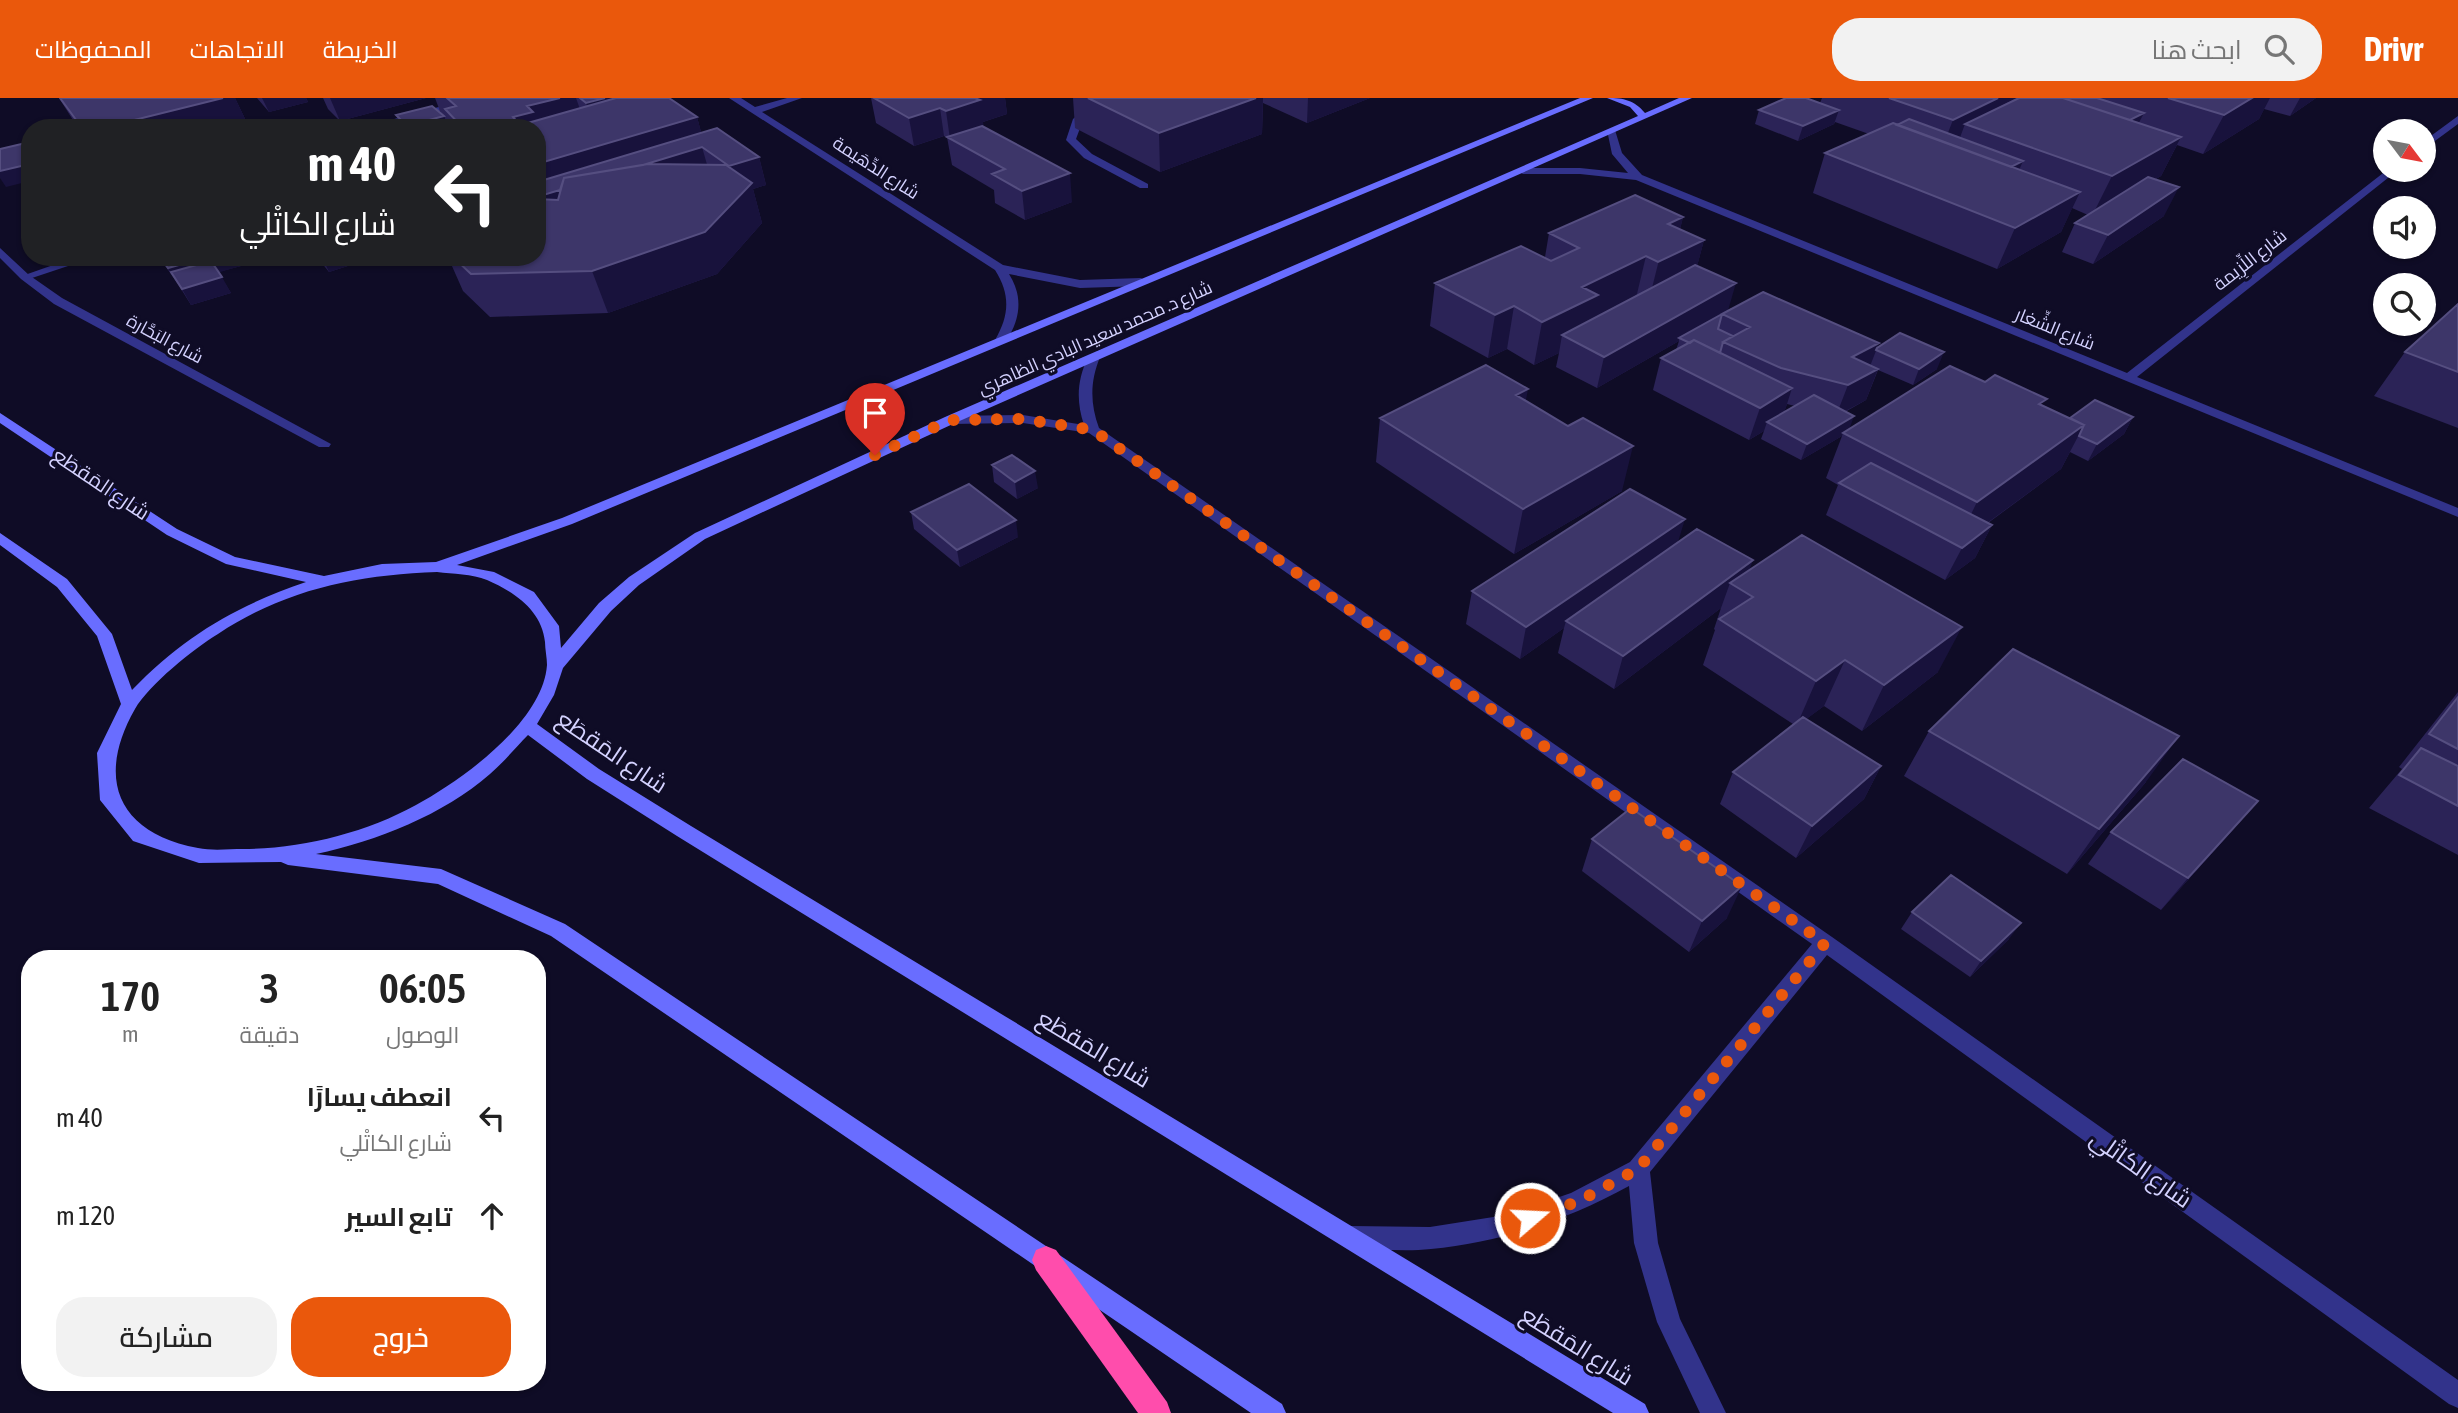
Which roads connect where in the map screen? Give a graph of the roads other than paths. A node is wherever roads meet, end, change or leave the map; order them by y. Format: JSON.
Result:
{"nodes":[{"id":1,"x":483,"y":98,"type":"edge"},
{"id":2,"x":734,"y":98,"type":"edge"},
{"id":3,"x":797,"y":98,"type":"edge"},
{"id":4,"x":1091,"y":98,"type":"edge"},
{"id":5,"x":1588,"y":98,"type":"edge"},
{"id":6,"x":1612,"y":98,"type":"edge"},
{"id":7,"x":1687,"y":98,"type":"edge"},
{"id":8,"x":754,"y":111,"type":"junction"},
{"id":9,"x":1644,"y":117,"type":"junction"},
{"id":10,"x":401,"y":119,"type":"edge"},
{"id":11,"x":2458,"y":119,"type":"edge"},
{"id":12,"x":1611,"y":132,"type":"junction"},
{"id":13,"x":2436,"y":136,"type":"edge"},
{"id":14,"x":1524,"y":171,"type":"junction"},
{"id":15,"x":1639,"y":177,"type":"junction"},
{"id":16,"x":2378,"y":182,"type":"edge"},
{"id":17,"x":1144,"y":186,"type":"dead end"},
{"id":18,"x":0,"y":251,"type":"edge"},
{"id":19,"x":60,"y":266,"type":"edge"},
{"id":20,"x":999,"y":268,"type":"junction"},
{"id":21,"x":25,"y":277,"type":"junction"},
{"id":22,"x":1141,"y":282,"type":"junction"},
{"id":23,"x":1001,"y":341,"type":"junction"},
{"id":24,"x":1094,"y":357,"type":"junction"},
{"id":25,"x":2127,"y":378,"type":"junction"},
{"id":26,"x":0,"y":417,"type":"edge"},
{"id":27,"x":950,"y":420,"type":"junction"},
{"id":28,"x":1093,"y":430,"type":"junction"},
{"id":29,"x":324,"y":444,"type":"dead end"},
{"id":30,"x":2458,"y":513,"type":"edge"},
{"id":31,"x":0,"y":538,"type":"edge"},
{"id":32,"x":437,"y":567,"type":"junction"},
{"id":33,"x":324,"y":581,"type":"junction"},
{"id":34,"x":555,"y":666,"type":"junction"},
{"id":35,"x":129,"y":704,"type":"junction"},
{"id":36,"x":527,"y":726,"type":"junction"},
{"id":37,"x":274,"y":856,"type":"junction"},
{"id":38,"x":1825,"y":943,"type":"junction"},
{"id":39,"x":1638,"y":1169,"type":"junction"},
{"id":40,"x":1351,"y":1237,"type":"junction"},
{"id":41,"x":1046,"y":1260,"type":"junction"},
{"id":42,"x":2458,"y":1395,"type":"edge"},
{"id":43,"x":1156,"y":1413,"type":"edge"},
{"id":44,"x":1273,"y":1413,"type":"edge"},
{"id":45,"x":1636,"y":1413,"type":"edge"},
{"id":46,"x":1713,"y":1413,"type":"edge"}],
"edges":[{"from":1,"to":10,"type":"street"},
{"from":2,"to":8,"type":"street","name":"شارع الدِّهَيمة"},
{"from":3,"to":8,"type":"street"},
{"from":4,"to":17,"type":"street"},
{"from":5,"to":22,"type":"street","name":"شارع د. محمد سعيد البادي الظاهري"},
{"from":6,"to":9,"type":"street"},
{"from":7,"to":9,"type":"street","name":"شارع د. محمد سعيد البادي الظاهري"},
{"from":8,"to":20,"type":"street","name":"شارع الدِّهَيمة"},
{"from":9,"to":12,"type":"street","name":"شارع د. محمد سعيد البادي الظاهري"},
{"from":11,"to":13,"type":"street"},
{"from":12,"to":14,"type":"street","name":"شارع د. محمد سعيد البادي الظاهري"},
{"from":12,"to":15,"type":"street","name":"شارع الشِّغار"},
{"from":14,"to":15,"type":"street","name":"شارع الشِّغار"},
{"from":14,"to":24,"type":"street","name":"شارع د. محمد سعيد البادي الظاهري"},
{"from":15,"to":25,"type":"street","name":"شارع الشِّغار"},
{"from":16,"to":25,"type":"street","name":"شارع اللِّزِيمة"},
{"from":18,"to":21,"type":"street","name":"شارع البَحَّارة"},
{"from":19,"to":21,"type":"street"},
{"from":20,"to":22,"type":"street","name":"شارع الدِّهَيمة"},
{"from":20,"to":23,"type":"street"},
{"from":21,"to":29,"type":"street","name":"شارع البَحَّارة"},
{"from":22,"to":23,"type":"street","name":"شارع د. محمد سعيد البادي الظاهري"},
{"from":23,"to":32,"type":"street","name":"شارع د. محمد سعيد البادي الظاهري"},
{"from":24,"to":27,"type":"street","name":"شارع د. محمد سعيد البادي الظاهري"},
{"from":24,"to":28,"type":"street"},
{"from":25,"to":30,"type":"street","name":"شارع الشِّغار"},
{"from":26,"to":33,"type":"street","name":"شارع المَقطَع"},
{"from":27,"to":28,"type":"street","name":"شارع الكاتْلي"},
{"from":27,"to":34,"type":"street","name":"شارع د. محمد سعيد البادي الظاهري"},
{"from":28,"to":38,"type":"street","name":"شارع الكاتْلي"},
{"from":31,"to":35,"type":"street"},
{"from":32,"to":33,"type":"street"},
{"from":32,"to":34,"type":"street"},
{"from":33,"to":35,"type":"street"},
{"from":34,"to":36,"type":"street"},
{"from":35,"to":37,"type":"street"},
{"from":36,"to":37,"type":"street"},
{"from":36,"to":40,"type":"street","name":"شارع المَقطَع"},
{"from":37,"to":41,"type":"street"},
{"from":38,"to":39,"type":"street"},
{"from":38,"to":42,"type":"street","name":"شارع الكاتْلي"},
{"from":39,"to":40,"type":"street"},
{"from":39,"to":46,"type":"street"},
{"from":40,"to":45,"type":"street","name":"شارع المَقطَع"},
{"from":41,"to":43,"type":"highway"},
{"from":41,"to":44,"type":"street"}]}
